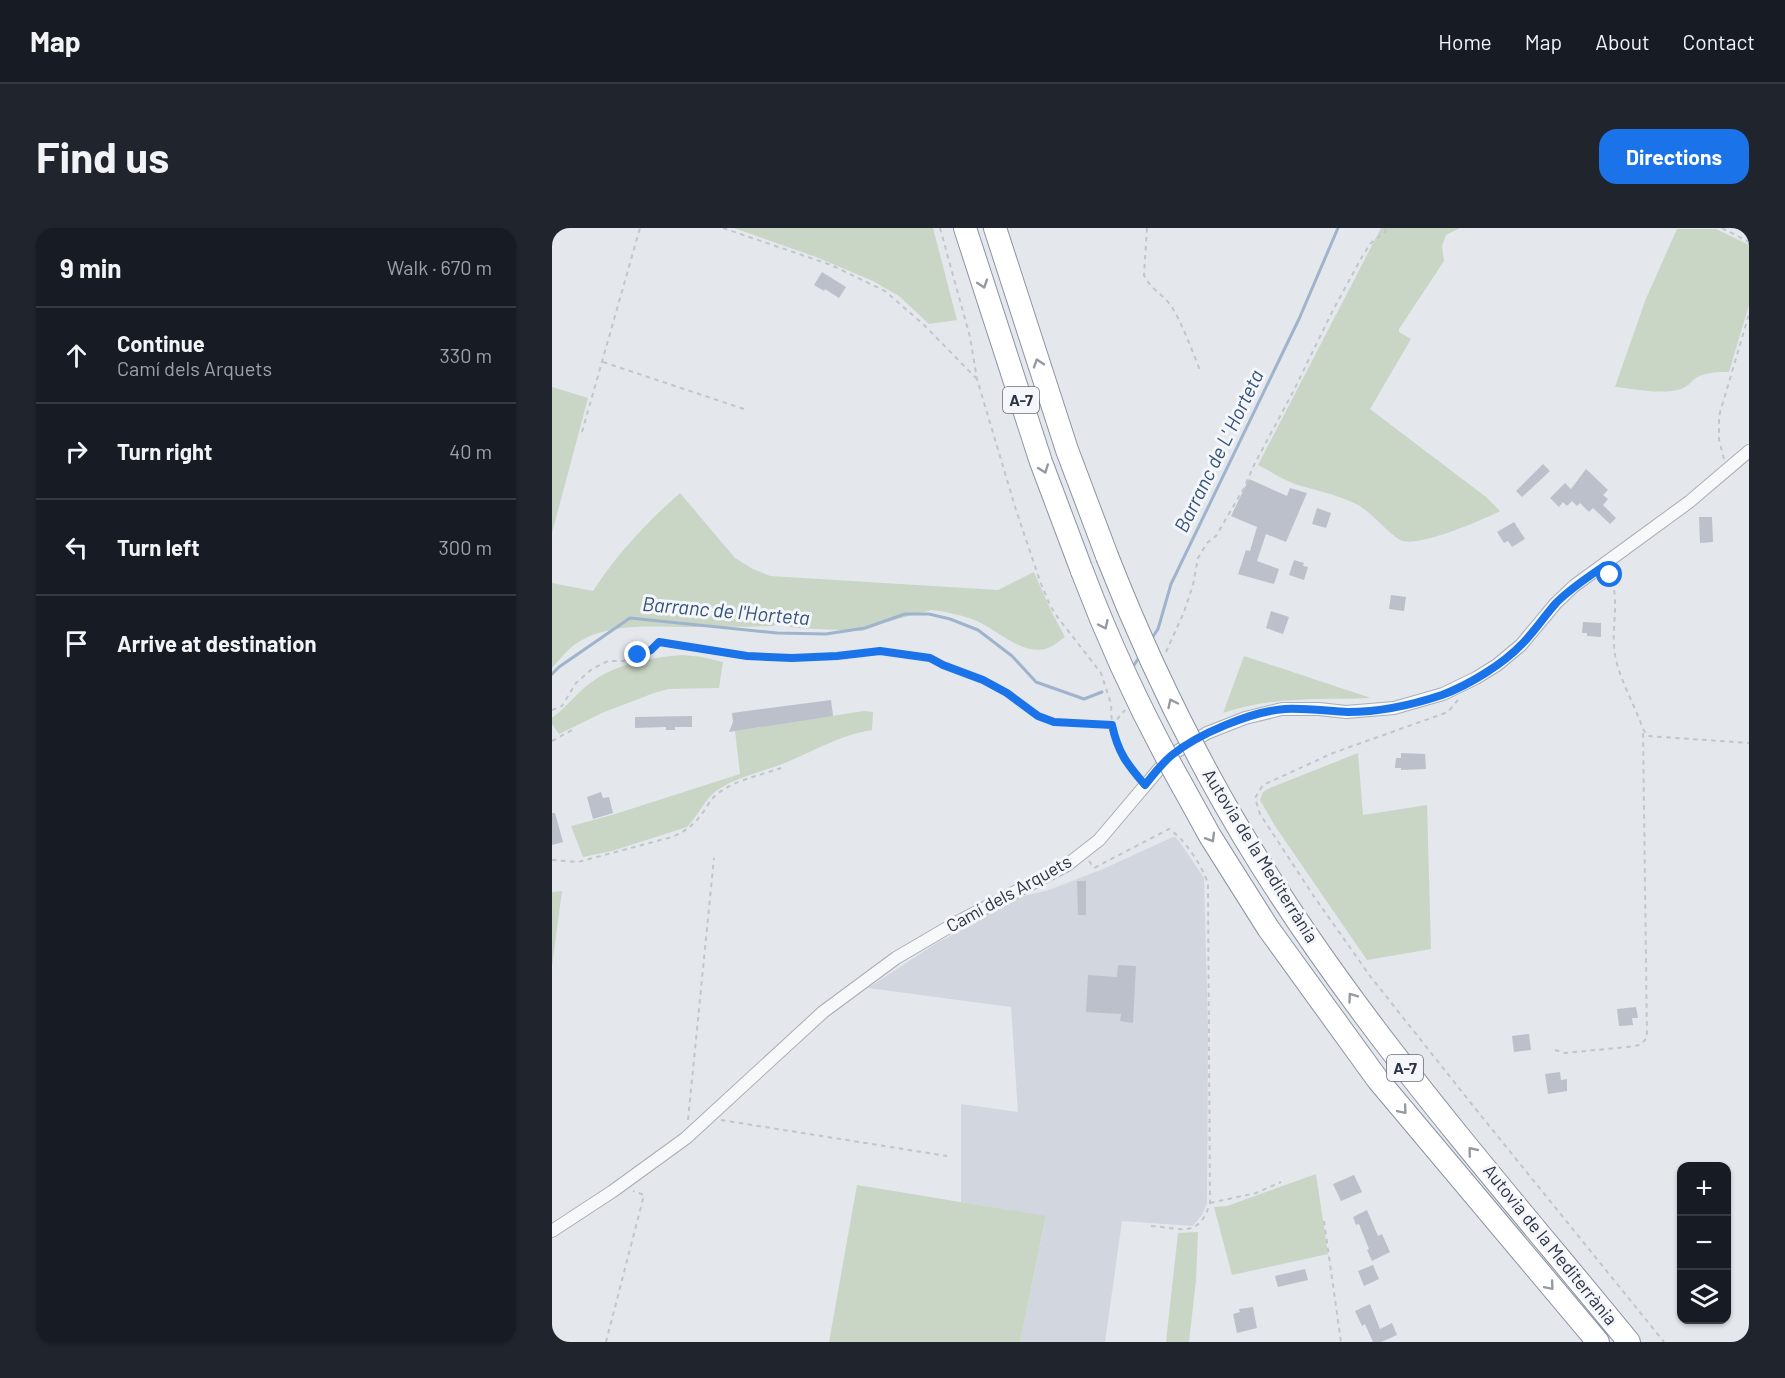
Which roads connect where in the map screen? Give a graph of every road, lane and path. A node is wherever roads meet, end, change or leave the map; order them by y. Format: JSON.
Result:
{"nodes":[{"id":1,"x":640,"y":228,"type":"edge"},
{"id":2,"x":723,"y":228,"type":"edge"},
{"id":3,"x":940,"y":228,"type":"edge"},
{"id":4,"x":965,"y":228,"type":"edge"},
{"id":5,"x":995,"y":228,"type":"edge"},
{"id":6,"x":1147,"y":228,"type":"edge"},
{"id":7,"x":1386,"y":228,"type":"edge"},
{"id":8,"x":1722,"y":228,"type":"edge"},
{"id":9,"x":1749,"y":242,"type":"edge"},
{"id":10,"x":1749,"y":314,"type":"edge"},
{"id":11,"x":603,"y":362,"type":"junction"},
{"id":12,"x":1201,"y":373,"type":"dead end"},
{"id":13,"x":977,"y":379,"type":"junction"},
{"id":14,"x":747,"y":410,"type":"dead end"},
{"id":15,"x":582,"y":432,"type":"dead end"},
{"id":16,"x":1749,"y":451,"type":"edge"},
{"id":17,"x":1727,"y":469,"type":"junction"},
{"id":18,"x":1604,"y":566,"type":"junction"},
{"id":19,"x":1164,"y":655,"type":"dead end"},
{"id":20,"x":1476,"y":678,"type":"junction"},
{"id":21,"x":1128,"y":706,"type":"dead end"},
{"id":22,"x":552,"y":710,"type":"edge"},
{"id":23,"x":1112,"y":725,"type":"junction"},
{"id":24,"x":1643,"y":729,"type":"junction"},
{"id":25,"x":572,"y":730,"type":"dead end"},
{"id":26,"x":552,"y":741,"type":"edge"},
{"id":27,"x":1749,"y":743,"type":"edge"},
{"id":28,"x":780,"y":768,"type":"dead end"},
{"id":29,"x":1145,"y":785,"type":"junction"},
{"id":30,"x":1084,"y":852,"type":"junction"},
{"id":31,"x":714,"y":858,"type":"dead end"},
{"id":32,"x":552,"y":860,"type":"edge"},
{"id":33,"x":1555,"y":1050,"type":"dead end"},
{"id":34,"x":707,"y":1118,"type":"junction"},
{"id":35,"x":686,"y":1138,"type":"junction"},
{"id":36,"x":947,"y":1156,"type":"dead end"},
{"id":37,"x":1281,"y":1182,"type":"dead end"},
{"id":38,"x":624,"y":1184,"type":"junction"},
{"id":39,"x":1210,"y":1203,"type":"junction"},
{"id":40,"x":1324,"y":1221,"type":"dead end"},
{"id":41,"x":1151,"y":1226,"type":"dead end"},
{"id":42,"x":552,"y":1232,"type":"edge"},
{"id":43,"x":606,"y":1342,"type":"edge"},
{"id":44,"x":1341,"y":1342,"type":"edge"},
{"id":45,"x":1598,"y":1342,"type":"edge"},
{"id":46,"x":1629,"y":1342,"type":"edge"},
{"id":47,"x":1664,"y":1342,"type":"edge"}],
"edges":[{"from":1,"to":11,"type":"path"},
{"from":2,"to":13,"type":"path"},
{"from":3,"to":13,"type":"path"},
{"from":4,"to":45,"type":"highway","name":"Autovia de la Mediterrània","number":"A-7","one_way":true,"bridge":true},
{"from":46,"to":5,"type":"highway","name":"Autovia de la Mediterrània","number":"A-7","one_way":true,"bridge":true},
{"from":6,"to":12,"type":"path"},
{"from":7,"to":19,"type":"path"},
{"from":8,"to":9,"type":"path"},
{"from":10,"to":17,"type":"path"},
{"from":11,"to":14,"type":"path"},
{"from":11,"to":15,"type":"path"},
{"from":13,"to":23,"type":"path"},
{"from":16,"to":17,"type":"street","name":"Camí dels Arquets"},
{"from":17,"to":18,"type":"street","name":"Camí dels Arquets"},
{"from":18,"to":20,"type":"street","name":"Camí dels Arquets"},
{"from":18,"to":24,"type":"path"},
{"from":20,"to":29,"type":"street","name":"Camí dels Arquets"},
{"from":20,"to":47,"type":"path"},
{"from":21,"to":23,"type":"path"},
{"from":22,"to":23,"type":"path"},
{"from":23,"to":29,"type":"path"},
{"from":24,"to":27,"type":"path"},
{"from":24,"to":33,"type":"path"},
{"from":25,"to":26,"type":"path"},
{"from":28,"to":32,"type":"path"},
{"from":29,"to":30,"type":"street","name":"Camí dels Arquets"},
{"from":30,"to":34,"type":"street","name":"Camí dels Arquets"},
{"from":30,"to":39,"type":"path"},
{"from":31,"to":35,"type":"path"},
{"from":34,"to":35,"type":"street","name":"Camí dels Arquets"},
{"from":34,"to":36,"type":"path"},
{"from":35,"to":38,"type":"street","name":"Camí dels Arquets"},
{"from":37,"to":39,"type":"path"},
{"from":38,"to":42,"type":"street","name":"Camí dels Arquets"},
{"from":38,"to":43,"type":"path"},
{"from":39,"to":41,"type":"path"},
{"from":40,"to":44,"type":"path"}]}
